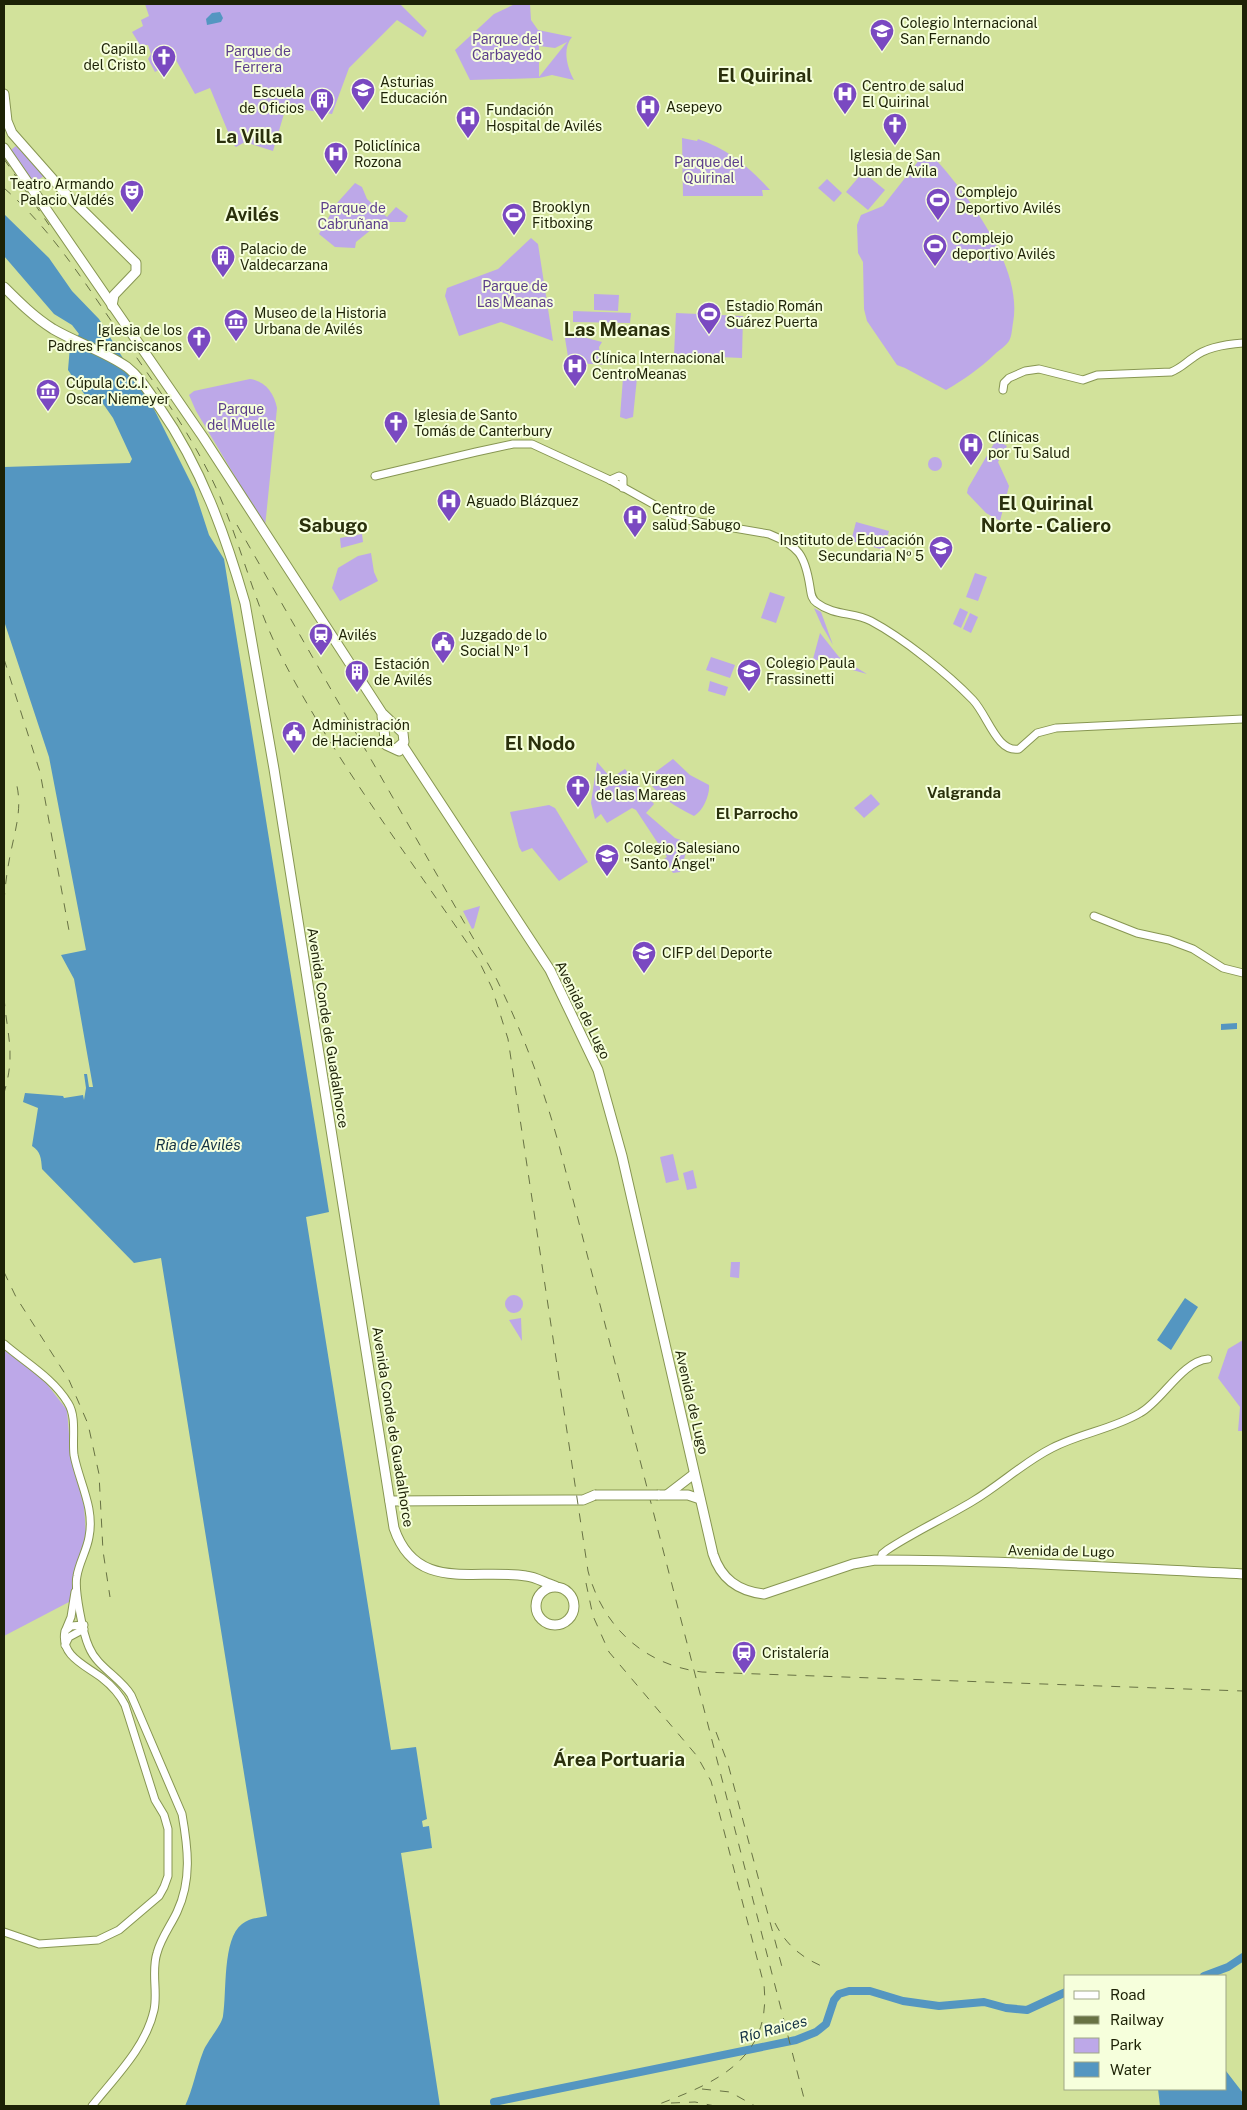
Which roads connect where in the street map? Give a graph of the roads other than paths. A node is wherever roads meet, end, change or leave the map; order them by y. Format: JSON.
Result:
{"nodes":[{"id":1,"x":4,"y":94,"type":"edge"},
{"id":2,"x":4,"y":148,"type":"edge"},
{"id":3,"x":96,"y":282,"type":"junction"},
{"id":4,"x":4,"y":287,"type":"edge"},
{"id":5,"x":118,"y":290,"type":"junction"},
{"id":6,"x":112,"y":306,"type":"junction"},
{"id":7,"x":1243,"y":344,"type":"edge"},
{"id":8,"x":1003,"y":390,"type":"dead end"},
{"id":9,"x":375,"y":476,"type":"dead end"},
{"id":10,"x":382,"y":713,"type":"junction"},
{"id":11,"x":1243,"y":719,"type":"edge"},
{"id":12,"x":398,"y":729,"type":"junction"},
{"id":13,"x":385,"y":734,"type":"junction"},
{"id":14,"x":399,"y":748,"type":"junction"},
{"id":15,"x":1094,"y":916,"type":"dead end"},
{"id":16,"x":1243,"y":973,"type":"edge"},
{"id":17,"x":4,"y":1344,"type":"edge"},
{"id":18,"x":1208,"y":1359,"type":"dead end"},
{"id":19,"x":690,"y":1458,"type":"junction"},
{"id":20,"x":694,"y":1475,"type":"junction"},
{"id":21,"x":682,"y":1485,"type":"junction"},
{"id":22,"x":665,"y":1495,"type":"junction"},
{"id":23,"x":700,"y":1499,"type":"junction"},
{"id":24,"x":390,"y":1501,"type":"junction"},
{"id":25,"x":882,"y":1560,"type":"junction"},
{"id":26,"x":1243,"y":1574,"type":"edge"},
{"id":27,"x":534,"y":1578,"type":"junction"},
{"id":28,"x":555,"y":1586,"type":"junction"},
{"id":29,"x":76,"y":1589,"type":"junction"},
{"id":30,"x":541,"y":1593,"type":"junction"},
{"id":31,"x":84,"y":1627,"type":"junction"},
{"id":32,"x":65,"y":1631,"type":"junction"},
{"id":33,"x":64,"y":1645,"type":"junction"},
{"id":34,"x":94,"y":1656,"type":"junction"},
{"id":35,"x":83,"y":1665,"type":"junction"},
{"id":36,"x":4,"y":1932,"type":"edge"},
{"id":37,"x":92,"y":2106,"type":"edge"}],
"edges":[{"from":1,"to":5,"type":"main road"},
{"from":2,"to":3,"type":"main road"},
{"from":3,"to":5,"type":"main road"},
{"from":3,"to":6,"type":"main road"},
{"from":4,"to":24,"type":"main road","name":"Avenida Conde de Guadalhorce"},
{"from":5,"to":6,"type":"main road"},
{"from":6,"to":10,"type":"main road"},
{"from":7,"to":8,"type":"street"},
{"from":9,"to":11,"type":"street"},
{"from":10,"to":12,"type":"main road"},
{"from":10,"to":13,"type":"main road"},
{"from":12,"to":13,"type":"main road"},
{"from":12,"to":14,"type":"main road"},
{"from":13,"to":14,"type":"main road"},
{"from":14,"to":19,"type":"main road","name":"Avenida de Lugo"},
{"from":15,"to":16,"type":"street"},
{"from":17,"to":29,"type":"street"},
{"from":18,"to":25,"type":"street"},
{"from":19,"to":20,"type":"main road","name":"Avenida de Lugo"},
{"from":19,"to":21,"type":"main road"},
{"from":20,"to":21,"type":"main road"},
{"from":20,"to":22,"type":"main road"},
{"from":20,"to":23,"type":"main road","name":"Avenida de Lugo"},
{"from":21,"to":22,"type":"main road"},
{"from":22,"to":23,"type":"main road"},
{"from":22,"to":24,"type":"main road","bridge":true},
{"from":23,"to":25,"type":"main road","name":"Avenida de Lugo"},
{"from":24,"to":27,"type":"main road","name":"Avenida Conde de Guadalhorce"},
{"from":25,"to":26,"type":"main road","name":"Avenida de Lugo"},
{"from":27,"to":28,"type":"main road","name":"Avenida Conde de Guadalhorce"},
{"from":27,"to":30,"type":"main road"},
{"from":28,"to":30,"type":"main road"},
{"from":28,"to":30,"type":"main road"},
{"from":29,"to":31,"type":"street"},
{"from":29,"to":32,"type":"street"},
{"from":31,"to":32,"type":"street"},
{"from":31,"to":33,"type":"street"},
{"from":31,"to":34,"type":"street"},
{"from":32,"to":33,"type":"street"},
{"from":33,"to":35,"type":"street"},
{"from":34,"to":35,"type":"street"},
{"from":34,"to":37,"type":"street"},
{"from":35,"to":36,"type":"street"}]}
